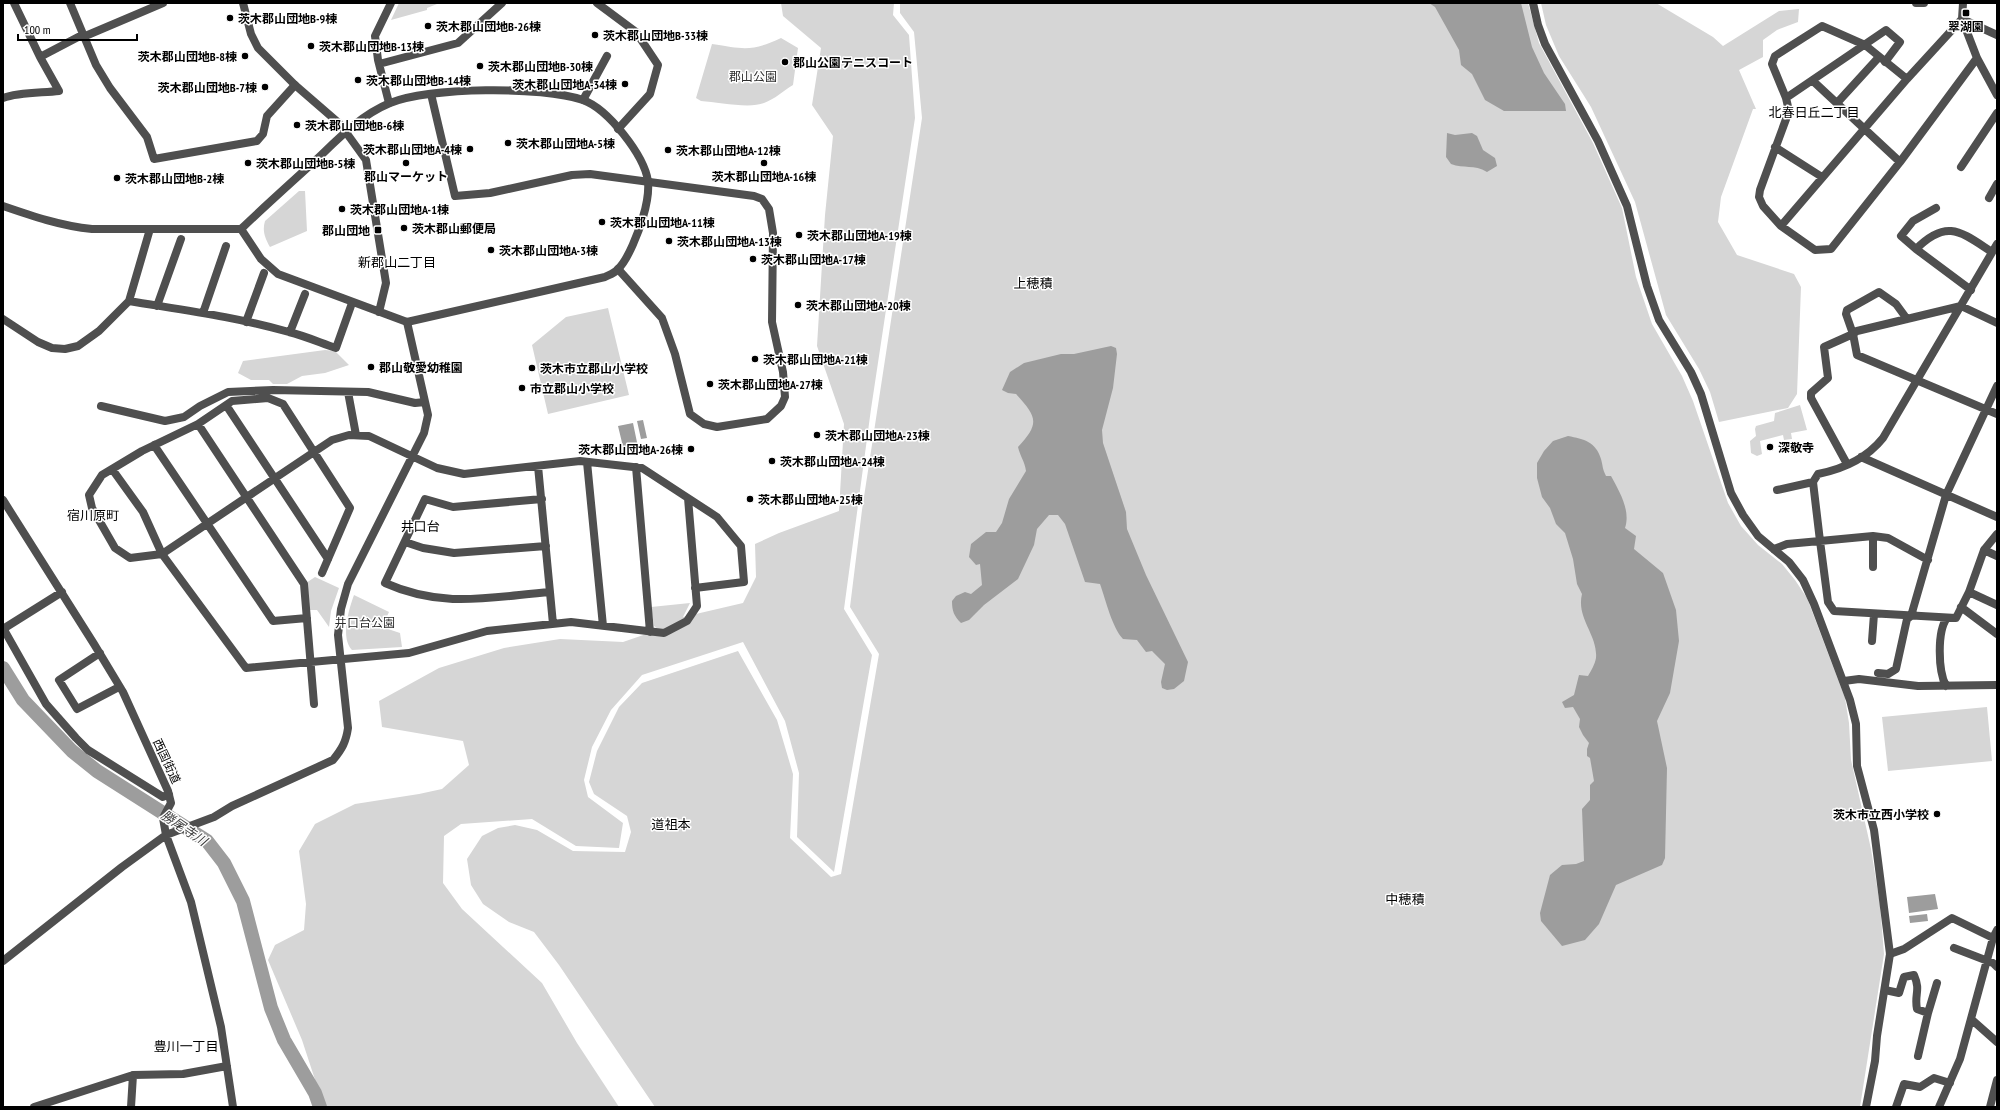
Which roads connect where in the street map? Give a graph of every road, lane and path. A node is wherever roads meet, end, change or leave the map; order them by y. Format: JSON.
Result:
{"nodes":[{"id":1,"x":14,"y":3,"type":"edge"},
{"id":2,"x":70,"y":3,"type":"edge"},
{"id":3,"x":163,"y":3,"type":"edge"},
{"id":4,"x":243,"y":3,"type":"edge"},
{"id":5,"x":391,"y":3,"type":"edge"},
{"id":6,"x":502,"y":3,"type":"edge"},
{"id":7,"x":597,"y":3,"type":"edge"},
{"id":8,"x":1533,"y":3,"type":"edge"},
{"id":9,"x":1916,"y":3,"type":"edge"},
{"id":10,"x":1924,"y":3,"type":"edge"},
{"id":11,"x":1962,"y":3,"type":"edge"},
{"id":12,"x":1962,"y":18,"type":"junction"},
{"id":13,"x":1997,"y":35,"type":"edge"},
{"id":14,"x":83,"y":36,"type":"junction"},
{"id":15,"x":1865,"y":45,"type":"junction"},
{"id":16,"x":607,"y":56,"type":"dead end"},
{"id":17,"x":40,"y":57,"type":"junction"},
{"id":18,"x":1977,"y":58,"type":"junction"},
{"id":19,"x":1882,"y":60,"type":"junction"},
{"id":20,"x":379,"y":64,"type":"junction"},
{"id":21,"x":1906,"y":79,"type":"junction"},
{"id":22,"x":1813,"y":80,"type":"junction"},
{"id":23,"x":296,"y":85,"type":"junction"},
{"id":24,"x":431,"y":94,"type":"junction"},
{"id":25,"x":1997,"y":95,"type":"edge"},
{"id":26,"x":3,"y":98,"type":"edge"},
{"id":27,"x":1786,"y":98,"type":"junction"},
{"id":28,"x":583,"y":100,"type":"junction"},
{"id":29,"x":1838,"y":103,"type":"junction"},
{"id":30,"x":389,"y":104,"type":"junction"},
{"id":31,"x":1997,"y":113,"type":"edge"},
{"id":32,"x":618,"y":129,"type":"junction"},
{"id":33,"x":1864,"y":129,"type":"junction"},
{"id":34,"x":346,"y":132,"type":"junction"},
{"id":35,"x":1776,"y":147,"type":"junction"},
{"id":36,"x":1900,"y":162,"type":"junction"},
{"id":37,"x":1961,"y":167,"type":"dead end"},
{"id":38,"x":1822,"y":177,"type":"junction"},
{"id":39,"x":648,"y":182,"type":"junction"},
{"id":40,"x":1997,"y":184,"type":"edge"},
{"id":41,"x":1989,"y":198,"type":"dead end"},
{"id":42,"x":3,"y":206,"type":"edge"},
{"id":43,"x":1936,"y":208,"type":"dead end"},
{"id":44,"x":1781,"y":226,"type":"junction"},
{"id":45,"x":150,"y":229,"type":"junction"},
{"id":46,"x":241,"y":229,"type":"junction"},
{"id":47,"x":181,"y":239,"type":"dead end"},
{"id":48,"x":1997,"y":244,"type":"edge"},
{"id":49,"x":226,"y":246,"type":"dead end"},
{"id":50,"x":1916,"y":249,"type":"junction"},
{"id":51,"x":1992,"y":252,"type":"junction"},
{"id":52,"x":618,"y":269,"type":"junction"},
{"id":53,"x":264,"y":273,"type":"dead end"},
{"id":54,"x":1971,"y":290,"type":"junction"},
{"id":55,"x":305,"y":294,"type":"dead end"},
{"id":56,"x":129,"y":301,"type":"junction"},
{"id":57,"x":352,"y":303,"type":"junction"},
{"id":58,"x":157,"y":306,"type":"junction"},
{"id":59,"x":1960,"y":306,"type":"junction"},
{"id":60,"x":378,"y":312,"type":"junction"},
{"id":61,"x":203,"y":313,"type":"junction"},
{"id":62,"x":3,"y":319,"type":"edge"},
{"id":63,"x":1907,"y":319,"type":"junction"},
{"id":64,"x":246,"y":322,"type":"junction"},
{"id":65,"x":407,"y":322,"type":"junction"},
{"id":66,"x":1997,"y":323,"type":"edge"},
{"id":67,"x":290,"y":332,"type":"junction"},
{"id":68,"x":1853,"y":334,"type":"junction"},
{"id":69,"x":1917,"y":380,"type":"junction"},
{"id":70,"x":1997,"y":386,"type":"edge"},
{"id":71,"x":348,"y":392,"type":"junction"},
{"id":72,"x":425,"y":402,"type":"junction"},
{"id":73,"x":226,"y":405,"type":"junction"},
{"id":74,"x":101,"y":406,"type":"dead end"},
{"id":75,"x":1986,"y":410,"type":"junction"},
{"id":76,"x":1997,"y":414,"type":"edge"},
{"id":77,"x":198,"y":424,"type":"junction"},
{"id":78,"x":356,"y":435,"type":"junction"},
{"id":79,"x":154,"y":445,"type":"junction"},
{"id":80,"x":314,"y":452,"type":"junction"},
{"id":81,"x":413,"y":456,"type":"junction"},
{"id":82,"x":1861,"y":457,"type":"junction"},
{"id":83,"x":587,"y":462,"type":"junction"},
{"id":84,"x":1847,"y":464,"type":"junction"},
{"id":85,"x":538,"y":466,"type":"junction"},
{"id":86,"x":636,"y":467,"type":"junction"},
{"id":87,"x":112,"y":469,"type":"junction"},
{"id":88,"x":275,"y":478,"type":"junction"},
{"id":89,"x":1813,"y":482,"type":"junction"},
{"id":90,"x":1777,"y":490,"type":"dead end"},
{"id":91,"x":1946,"y":494,"type":"junction"},
{"id":92,"x":246,"y":498,"type":"junction"},
{"id":93,"x":688,"y":498,"type":"junction"},
{"id":94,"x":542,"y":499,"type":"junction"},
{"id":95,"x":3,"y":500,"type":"edge"},
{"id":96,"x":1997,"y":517,"type":"edge"},
{"id":97,"x":207,"y":524,"type":"junction"},
{"id":98,"x":1997,"y":534,"type":"edge"},
{"id":99,"x":1873,"y":536,"type":"junction"},
{"id":100,"x":1820,"y":540,"type":"junction"},
{"id":101,"x":405,"y":542,"type":"junction"},
{"id":102,"x":546,"y":546,"type":"junction"},
{"id":103,"x":1774,"y":550,"type":"junction"},
{"id":104,"x":1984,"y":550,"type":"junction"},
{"id":105,"x":162,"y":554,"type":"junction"},
{"id":106,"x":1997,"y":556,"type":"edge"},
{"id":107,"x":328,"y":559,"type":"junction"},
{"id":108,"x":1928,"y":560,"type":"junction"},
{"id":109,"x":1874,"y":567,"type":"dead end"},
{"id":110,"x":322,"y":574,"type":"dead end"},
{"id":111,"x":695,"y":588,"type":"junction"},
{"id":112,"x":62,"y":592,"type":"junction"},
{"id":113,"x":550,"y":592,"type":"junction"},
{"id":114,"x":1969,"y":592,"type":"junction"},
{"id":115,"x":1997,"y":605,"type":"edge"},
{"id":116,"x":1961,"y":607,"type":"junction"},
{"id":117,"x":1874,"y":614,"type":"junction"},
{"id":118,"x":1911,"y":616,"type":"junction"},
{"id":119,"x":307,"y":618,"type":"junction"},
{"id":120,"x":1947,"y":618,"type":"junction"},
{"id":121,"x":553,"y":624,"type":"junction"},
{"id":122,"x":603,"y":626,"type":"junction"},
{"id":123,"x":3,"y":628,"type":"edge"},
{"id":124,"x":650,"y":632,"type":"junction"},
{"id":125,"x":1997,"y":634,"type":"edge"},
{"id":126,"x":1872,"y":641,"type":"dead end"},
{"id":127,"x":100,"y":653,"type":"junction"},
{"id":128,"x":341,"y":659,"type":"junction"},
{"id":129,"x":310,"y":662,"type":"junction"},
{"id":130,"x":1878,"y":673,"type":"dead end"},
{"id":131,"x":1844,"y":681,"type":"junction"},
{"id":132,"x":1946,"y":686,"type":"junction"},
{"id":133,"x":1997,"y":686,"type":"edge"},
{"id":134,"x":119,"y":687,"type":"junction"},
{"id":135,"x":314,"y":704,"type":"dead end"},
{"id":136,"x":169,"y":794,"type":"junction"},
{"id":137,"x":168,"y":831,"type":"junction"},
{"id":138,"x":1997,"y":930,"type":"edge"},
{"id":139,"x":1993,"y":938,"type":"junction"},
{"id":140,"x":1954,"y":948,"type":"dead end"},
{"id":141,"x":1890,"y":954,"type":"junction"},
{"id":142,"x":3,"y":961,"type":"edge"},
{"id":143,"x":1986,"y":961,"type":"junction"},
{"id":144,"x":1997,"y":967,"type":"edge"},
{"id":145,"x":1937,"y":983,"type":"dead end"},
{"id":146,"x":1885,"y":990,"type":"junction"},
{"id":147,"x":1928,"y":1013,"type":"junction"},
{"id":148,"x":1972,"y":1019,"type":"junction"},
{"id":149,"x":1997,"y":1042,"type":"edge"},
{"id":150,"x":1918,"y":1056,"type":"dead end"},
{"id":151,"x":227,"y":1066,"type":"junction"},
{"id":152,"x":133,"y":1075,"type":"junction"},
{"id":153,"x":1997,"y":1080,"type":"edge"},
{"id":154,"x":1950,"y":1083,"type":"junction"},
{"id":155,"x":1994,"y":1098,"type":"edge"},
{"id":156,"x":34,"y":1107,"type":"edge"},
{"id":157,"x":131,"y":1107,"type":"edge"},
{"id":158,"x":233,"y":1107,"type":"edge"},
{"id":159,"x":1866,"y":1107,"type":"edge"},
{"id":160,"x":1896,"y":1107,"type":"edge"},
{"id":161,"x":1939,"y":1107,"type":"edge"},
{"id":162,"x":1990,"y":1107,"type":"edge"}],
"edges":[{"from":1,"to":17,"type":"street"},
{"from":2,"to":14,"type":"street"},
{"from":3,"to":14,"type":"street"},
{"from":4,"to":23,"type":"street"},
{"from":5,"to":20,"type":"street"},
{"from":6,"to":20,"type":"street"},
{"from":7,"to":32,"type":"street"},
{"from":8,"to":103,"type":"street"},
{"from":9,"to":10,"type":"street"},
{"from":11,"to":12,"type":"street"},
{"from":12,"to":13,"type":"street"},
{"from":12,"to":18,"type":"street"},
{"from":12,"to":21,"type":"street"},
{"from":14,"to":17,"type":"street"},
{"from":14,"to":23,"type":"street"},
{"from":15,"to":19,"type":"street"},
{"from":15,"to":19,"type":"street"},
{"from":15,"to":22,"type":"street"},
{"from":15,"to":27,"type":"street"},
{"from":16,"to":28,"type":"street"},
{"from":17,"to":26,"type":"street"},
{"from":18,"to":25,"type":"street"},
{"from":18,"to":36,"type":"street"},
{"from":19,"to":21,"type":"street"},
{"from":19,"to":29,"type":"street"},
{"from":20,"to":30,"type":"street"},
{"from":21,"to":33,"type":"street"},
{"from":22,"to":27,"type":"street"},
{"from":22,"to":29,"type":"street"},
{"from":23,"to":34,"type":"street"},
{"from":24,"to":28,"type":"street"},
{"from":24,"to":30,"type":"street"},
{"from":24,"to":39,"type":"street"},
{"from":27,"to":35,"type":"street"},
{"from":28,"to":32,"type":"street"},
{"from":29,"to":33,"type":"street"},
{"from":30,"to":34,"type":"street"},
{"from":31,"to":37,"type":"street"},
{"from":32,"to":39,"type":"street"},
{"from":33,"to":36,"type":"street"},
{"from":33,"to":38,"type":"street"},
{"from":34,"to":46,"type":"street"},
{"from":34,"to":60,"type":"street"},
{"from":35,"to":38,"type":"street"},
{"from":35,"to":44,"type":"street"},
{"from":36,"to":44,"type":"street"},
{"from":38,"to":44,"type":"street"},
{"from":39,"to":52,"type":"street"},
{"from":39,"to":52,"type":"street"},
{"from":40,"to":41,"type":"street"},
{"from":42,"to":45,"type":"street"},
{"from":43,"to":50,"type":"street"},
{"from":45,"to":46,"type":"street"},
{"from":45,"to":56,"type":"street"},
{"from":46,"to":57,"type":"street"},
{"from":47,"to":58,"type":"street"},
{"from":48,"to":51,"type":"street"},
{"from":49,"to":61,"type":"street"},
{"from":50,"to":51,"type":"street"},
{"from":50,"to":54,"type":"street"},
{"from":51,"to":54,"type":"street"},
{"from":52,"to":65,"type":"street"},
{"from":53,"to":64,"type":"street"},
{"from":54,"to":59,"type":"street"},
{"from":55,"to":67,"type":"street"},
{"from":56,"to":58,"type":"street"},
{"from":56,"to":62,"type":"street"},
{"from":57,"to":60,"type":"street"},
{"from":57,"to":67,"type":"street"},
{"from":58,"to":61,"type":"street"},
{"from":59,"to":63,"type":"street"},
{"from":59,"to":66,"type":"street"},
{"from":59,"to":69,"type":"street"},
{"from":60,"to":65,"type":"street"},
{"from":61,"to":64,"type":"street"},
{"from":63,"to":68,"type":"street"},
{"from":63,"to":68,"type":"street"},
{"from":64,"to":67,"type":"street"},
{"from":65,"to":72,"type":"street"},
{"from":68,"to":69,"type":"street"},
{"from":68,"to":84,"type":"street"},
{"from":69,"to":75,"type":"street"},
{"from":69,"to":82,"type":"street"},
{"from":70,"to":75,"type":"street"},
{"from":71,"to":72,"type":"street"},
{"from":71,"to":74,"type":"street"},
{"from":71,"to":78,"type":"street"},
{"from":72,"to":81,"type":"street"},
{"from":73,"to":77,"type":"street"},
{"from":73,"to":80,"type":"street"},
{"from":73,"to":88,"type":"street"},
{"from":75,"to":76,"type":"street"},
{"from":75,"to":91,"type":"street"},
{"from":77,"to":79,"type":"street"},
{"from":77,"to":92,"type":"street"},
{"from":78,"to":80,"type":"street"},
{"from":78,"to":81,"type":"street"},
{"from":79,"to":87,"type":"street"},
{"from":79,"to":97,"type":"street"},
{"from":80,"to":88,"type":"street"},
{"from":80,"to":107,"type":"street"},
{"from":81,"to":85,"type":"street"},
{"from":81,"to":128,"type":"street"},
{"from":82,"to":84,"type":"street"},
{"from":82,"to":91,"type":"street"},
{"from":83,"to":85,"type":"street"},
{"from":83,"to":86,"type":"street"},
{"from":83,"to":122,"type":"street"},
{"from":84,"to":89,"type":"street"},
{"from":85,"to":94,"type":"street"},
{"from":86,"to":93,"type":"street"},
{"from":86,"to":124,"type":"street"},
{"from":87,"to":105,"type":"street"},
{"from":87,"to":105,"type":"street"},
{"from":88,"to":92,"type":"street"},
{"from":88,"to":107,"type":"street"},
{"from":89,"to":90,"type":"street"},
{"from":89,"to":100,"type":"street"},
{"from":91,"to":96,"type":"street"},
{"from":91,"to":108,"type":"street"},
{"from":92,"to":97,"type":"street"},
{"from":92,"to":119,"type":"street"},
{"from":93,"to":111,"type":"street"},
{"from":93,"to":111,"type":"street"},
{"from":94,"to":101,"type":"street"},
{"from":94,"to":102,"type":"street"},
{"from":95,"to":112,"type":"street","name":"西国街道"},
{"from":97,"to":105,"type":"street"},
{"from":97,"to":119,"type":"street"},
{"from":98,"to":104,"type":"street"},
{"from":99,"to":100,"type":"street"},
{"from":99,"to":108,"type":"street"},
{"from":99,"to":109,"type":"street"},
{"from":100,"to":103,"type":"street"},
{"from":100,"to":117,"type":"street"},
{"from":101,"to":102,"type":"street"},
{"from":101,"to":113,"type":"street"},
{"from":102,"to":113,"type":"street"},
{"from":103,"to":131,"type":"street"},
{"from":104,"to":106,"type":"street"},
{"from":104,"to":114,"type":"street"},
{"from":105,"to":129,"type":"street"},
{"from":107,"to":110,"type":"street"},
{"from":108,"to":118,"type":"street"},
{"from":111,"to":124,"type":"street"},
{"from":112,"to":123,"type":"street"},
{"from":112,"to":127,"type":"street","name":"西国街道"},
{"from":113,"to":121,"type":"street"},
{"from":114,"to":115,"type":"street"},
{"from":114,"to":116,"type":"street"},
{"from":116,"to":120,"type":"street"},
{"from":116,"to":125,"type":"street"},
{"from":117,"to":118,"type":"street"},
{"from":117,"to":126,"type":"street"},
{"from":118,"to":120,"type":"street"},
{"from":118,"to":130,"type":"street"},
{"from":119,"to":129,"type":"street"},
{"from":120,"to":132,"type":"street"},
{"from":121,"to":122,"type":"street"},
{"from":121,"to":128,"type":"street"},
{"from":122,"to":124,"type":"street"},
{"from":123,"to":136,"type":"street"},
{"from":127,"to":134,"type":"street","name":"西国街道"},
{"from":127,"to":134,"type":"street"},
{"from":128,"to":129,"type":"street"},
{"from":128,"to":137,"type":"street"},
{"from":129,"to":135,"type":"street"},
{"from":131,"to":132,"type":"street"},
{"from":131,"to":141,"type":"street"},
{"from":132,"to":133,"type":"street"},
{"from":134,"to":136,"type":"street","name":"西国街道"},
{"from":136,"to":137,"type":"street","name":"西国街道"},
{"from":137,"to":142,"type":"street"},
{"from":137,"to":151,"type":"street"},
{"from":138,"to":139,"type":"street"},
{"from":139,"to":141,"type":"street"},
{"from":139,"to":143,"type":"street"},
{"from":140,"to":143,"type":"street"},
{"from":141,"to":146,"type":"street"},
{"from":143,"to":144,"type":"street"},
{"from":143,"to":148,"type":"street"},
{"from":145,"to":147,"type":"street"},
{"from":146,"to":147,"type":"street"},
{"from":146,"to":159,"type":"street"},
{"from":147,"to":150,"type":"street"},
{"from":148,"to":149,"type":"street"},
{"from":148,"to":154,"type":"street"},
{"from":151,"to":152,"type":"street"},
{"from":151,"to":158,"type":"street"},
{"from":152,"to":156,"type":"street"},
{"from":152,"to":157,"type":"street"},
{"from":153,"to":155,"type":"street"},
{"from":154,"to":160,"type":"street"},
{"from":154,"to":161,"type":"street"},
{"from":155,"to":162,"type":"street"}]}
